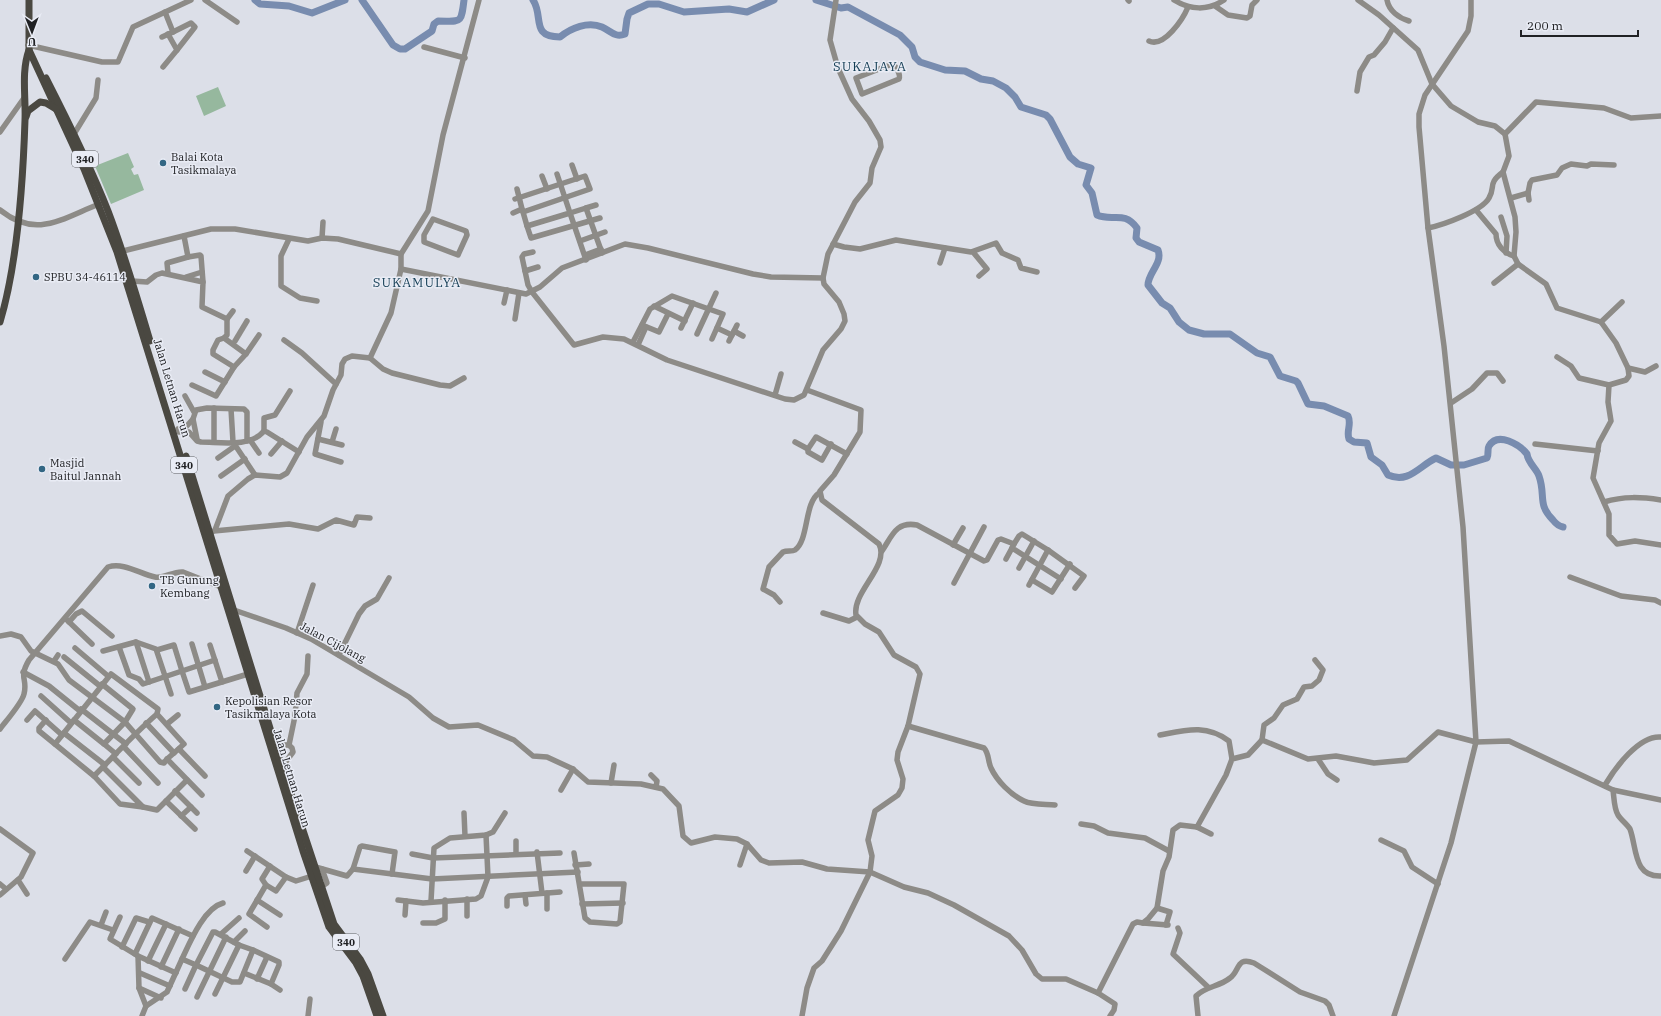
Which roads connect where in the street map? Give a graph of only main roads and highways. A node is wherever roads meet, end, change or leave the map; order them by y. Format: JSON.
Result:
{"nodes":[{"id":1,"x":29,"y":0,"type":"edge"},
{"id":2,"x":28,"y":48,"type":"junction"},
{"id":3,"x":40,"y":70,"type":"junction"},
{"id":4,"x":56,"y":109,"type":"junction"},
{"id":5,"x":25,"y":119,"type":"junction"},
{"id":6,"x":86,"y":167,"type":"junction"},
{"id":7,"x":120,"y":252,"type":"junction"},
{"id":8,"x":0,"y":322,"type":"edge"},
{"id":9,"x":158,"y":373,"type":"junction"},
{"id":10,"x":218,"y":566,"type":"junction"},
{"id":11,"x":245,"y":654,"type":"junction"},
{"id":12,"x":282,"y":771,"type":"junction"},
{"id":13,"x":311,"y":866,"type":"junction"},
{"id":14,"x":377,"y":1016,"type":"edge"},
{"id":15,"x":383,"y":1016,"type":"edge"}],
"edges":[{"from":1,"to":2,"type":"main road"},
{"from":2,"to":3,"type":"main road"},
{"from":2,"to":5,"type":"main road"},
{"from":3,"to":4,"type":"main road","name":"Jalan Letnan Harun","number":"340"},
{"from":3,"to":6,"type":"main road","name":"Jalan Letnan Harun","number":"340"},
{"from":4,"to":5,"type":"main road"},
{"from":4,"to":6,"type":"main road","name":"Jalan Letnan Harun","number":"340"},
{"from":5,"to":8,"type":"main road"},
{"from":6,"to":7,"type":"main road","name":"Jalan Letnan Harun","number":"340"},
{"from":6,"to":7,"type":"main road","name":"Jalan Letnan Harun","number":"340"},
{"from":7,"to":9,"type":"main road","name":"Jalan Letnan Harun","number":"340"},
{"from":7,"to":9,"type":"main road"},
{"from":9,"to":10,"type":"main road","name":"Jalan Letnan Harun","number":"340"},
{"from":9,"to":10,"type":"main road","name":"Jalan Letnan Harun","number":"340"},
{"from":10,"to":11,"type":"main road","name":"Jalan Letnan Harun","number":"340"},
{"from":10,"to":11,"type":"main road","name":"Jalan Letnan Harun","number":"340"},
{"from":11,"to":12,"type":"main road","name":"Jalan Letnan Harun","number":"340"},
{"from":11,"to":12,"type":"main road","name":"Jalan Letnan Harun","number":"340"},
{"from":12,"to":13,"type":"main road","name":"Jalan Letnan Harun","number":"340"},
{"from":13,"to":14,"type":"main road","name":"Jalan Letnan Harun","number":"340"},
{"from":13,"to":15,"type":"main road","name":"Jalan Letnan Harun","number":"340"}]}
